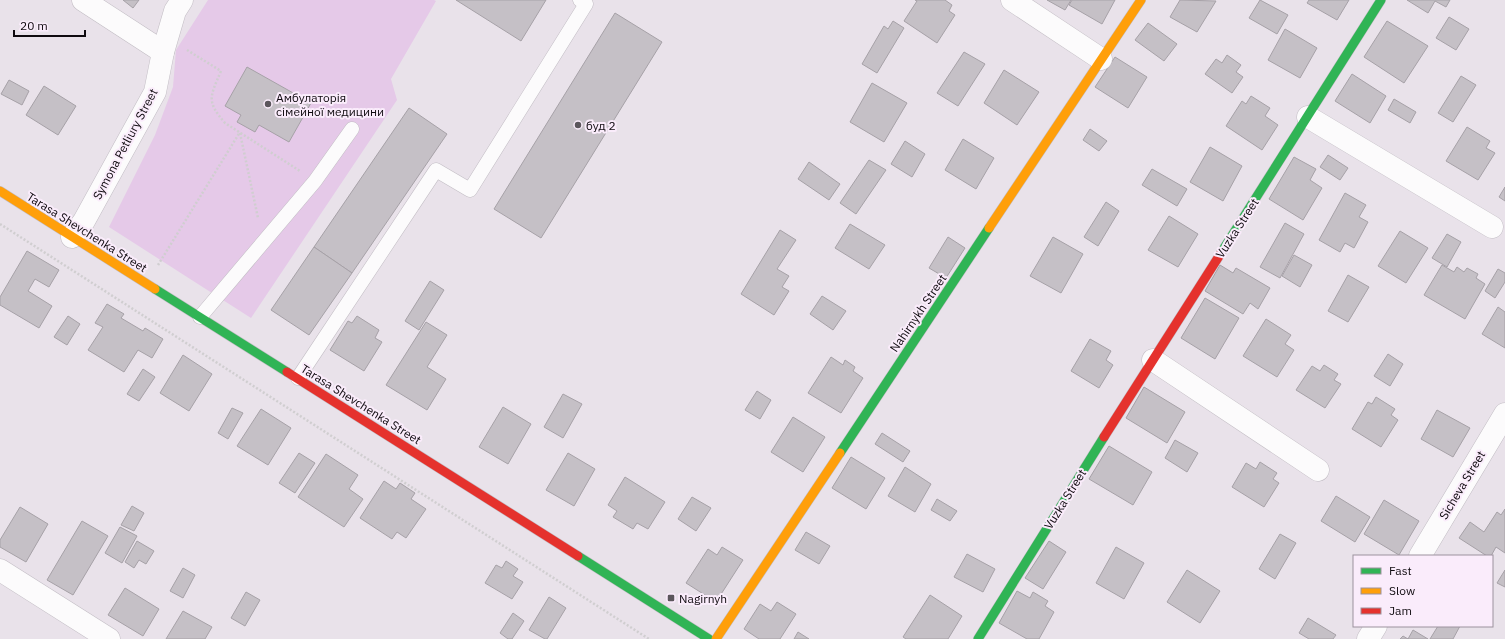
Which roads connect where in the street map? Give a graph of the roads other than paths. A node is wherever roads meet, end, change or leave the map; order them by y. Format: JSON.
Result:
{"nodes":[{"id":1,"x":83,"y":0,"type":"edge"},
{"id":2,"x":182,"y":0,"type":"edge"},
{"id":3,"x":580,"y":0,"type":"edge"},
{"id":4,"x":1012,"y":0,"type":"edge"},
{"id":5,"x":1141,"y":0,"type":"edge"},
{"id":6,"x":1381,"y":0,"type":"edge"},
{"id":7,"x":166,"y":45,"type":"junction"},
{"id":8,"x":1101,"y":59,"type":"junction"},
{"id":9,"x":1308,"y":117,"type":"junction"},
{"id":10,"x":352,"y":130,"type":"dead end"},
{"id":11,"x":0,"y":191,"type":"edge"},
{"id":12,"x":1492,"y":227,"type":"dead end"},
{"id":13,"x":72,"y":237,"type":"junction"},
{"id":14,"x":200,"y":317,"type":"junction"},
{"id":15,"x":1152,"y":360,"type":"junction"},
{"id":16,"x":298,"y":378,"type":"junction"},
{"id":17,"x":1505,"y":414,"type":"edge"},
{"id":18,"x":1318,"y":470,"type":"dead end"},
{"id":19,"x":1421,"y":555,"type":"edge"},
{"id":20,"x":0,"y":570,"type":"edge"},
{"id":21,"x":1375,"y":627,"type":"edge"},
{"id":22,"x":109,"y":639,"type":"edge"},
{"id":23,"x":709,"y":639,"type":"edge"},
{"id":24,"x":716,"y":639,"type":"edge"},
{"id":25,"x":978,"y":639,"type":"edge"},
{"id":26,"x":1368,"y":639,"type":"edge"}],
"edges":[{"from":1,"to":7,"type":"street"},
{"from":2,"to":7,"type":"street","name":"Symona Petliury Street"},
{"from":3,"to":16,"type":"lane"},
{"from":4,"to":8,"type":"street"},
{"from":5,"to":8,"type":"street","name":"Nahirnykh Street"},
{"from":6,"to":9,"type":"street","name":"Vuzka Street"},
{"from":7,"to":13,"type":"street","name":"Symona Petliury Street"},
{"from":8,"to":24,"type":"street","name":"Nahirnykh Street"},
{"from":9,"to":12,"type":"street"},
{"from":9,"to":15,"type":"street","name":"Vuzka Street"},
{"from":10,"to":14,"type":"lane"},
{"from":11,"to":13,"type":"street","name":"Tarasa Shevchenka Street"},
{"from":13,"to":14,"type":"street","name":"Tarasa Shevchenka Street"},
{"from":14,"to":16,"type":"street","name":"Tarasa Shevchenka Street"},
{"from":15,"to":18,"type":"street"},
{"from":15,"to":25,"type":"street","name":"Vuzka Street"},
{"from":16,"to":23,"type":"street","name":"Tarasa Shevchenka Street"},
{"from":17,"to":19,"type":"street","name":"Sicheva Street"},
{"from":20,"to":22,"type":"street"},
{"from":21,"to":26,"type":"street"}]}
